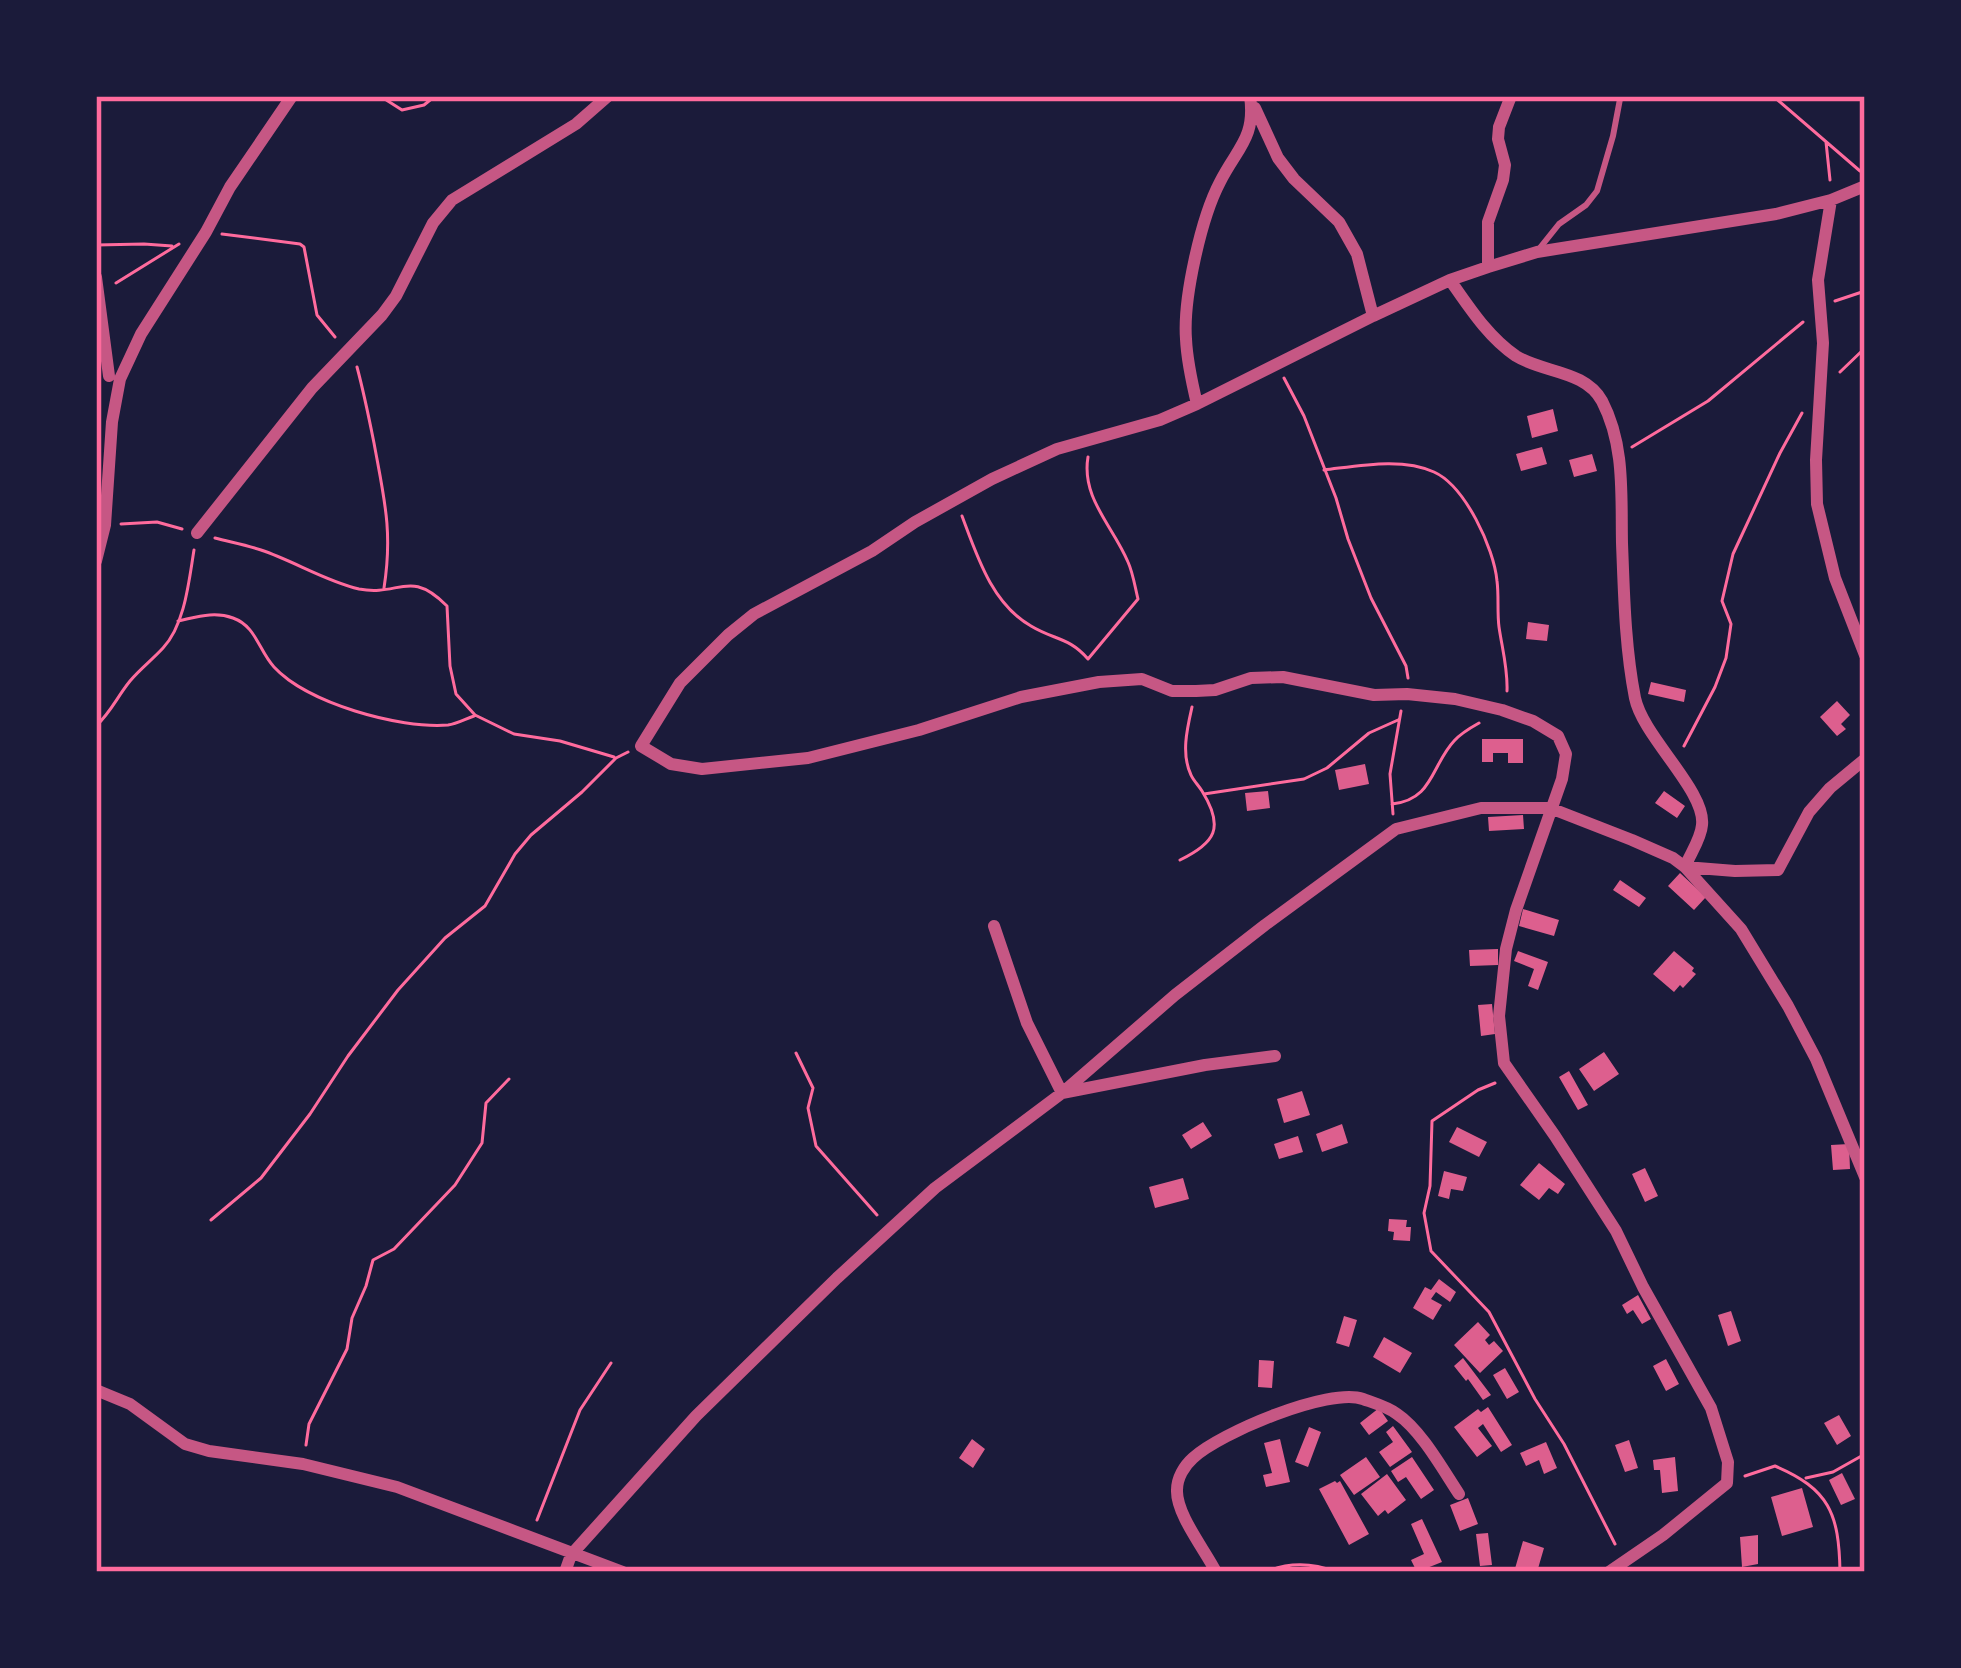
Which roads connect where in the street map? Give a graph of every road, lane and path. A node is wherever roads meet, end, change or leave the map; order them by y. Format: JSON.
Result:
{"nodes":[{"id":1,"x":292,"y":96,"type":"edge"},
{"id":2,"x":380,"y":96,"type":"edge"},
{"id":3,"x":435,"y":96,"type":"edge"},
{"id":4,"x":608,"y":96,"type":"edge"},
{"id":5,"x":1511,"y":96,"type":"edge"},
{"id":6,"x":1772,"y":96,"type":"edge"},
{"id":7,"x":1251,"y":98,"type":"edge"},
{"id":8,"x":1620,"y":99,"type":"edge"},
{"id":9,"x":1826,"y":142,"type":"junction"},
{"id":10,"x":1865,"y":176,"type":"edge"},
{"id":11,"x":1865,"y":186,"type":"edge"},
{"id":12,"x":1831,"y":200,"type":"junction"},
{"id":13,"x":206,"y":232,"type":"junction"},
{"id":14,"x":96,"y":245,"type":"edge"},
{"id":15,"x":173,"y":246,"type":"junction"},
{"id":16,"x":1537,"y":252,"type":"junction"},
{"id":17,"x":1488,"y":267,"type":"junction"},
{"id":18,"x":96,"y":277,"type":"edge"},
{"id":19,"x":1450,"y":280,"type":"junction"},
{"id":20,"x":1865,"y":291,"type":"edge"},
{"id":21,"x":98,"y":295,"type":"edge"},
{"id":22,"x":1821,"y":305,"type":"junction"},
{"id":23,"x":1373,"y":316,"type":"junction"},
{"id":24,"x":350,"y":347,"type":"junction"},
{"id":25,"x":1865,"y":348,"type":"edge"},
{"id":26,"x":1277,"y":365,"type":"junction"},
{"id":27,"x":108,"y":375,"type":"edge"},
{"id":28,"x":1820,"y":386,"type":"junction"},
{"id":29,"x":1197,"y":404,"type":"junction"},
{"id":30,"x":1095,"y":438,"type":"junction"},
{"id":31,"x":1620,"y":454,"type":"junction"},
{"id":32,"x":1324,"y":470,"type":"junction"},
{"id":33,"x":956,"y":500,"type":"junction"},
{"id":34,"x":105,"y":525,"type":"junction"},
{"id":35,"x":197,"y":533,"type":"junction"},
{"id":36,"x":96,"y":561,"type":"edge"},
{"id":37,"x":383,"y":590,"type":"junction"},
{"id":38,"x":178,"y":621,"type":"junction"},
{"id":39,"x":1865,"y":655,"type":"edge"},
{"id":40,"x":1088,"y":659,"type":"junction"},
{"id":41,"x":1099,"y":682,"type":"junction"},
{"id":42,"x":1196,"y":692,"type":"junction"},
{"id":43,"x":1407,"y":694,"type":"junction"},
{"id":44,"x":1502,"y":710,"type":"junction"},
{"id":45,"x":476,"y":715,"type":"junction"},
{"id":46,"x":1398,"y":720,"type":"junction"},
{"id":47,"x":96,"y":726,"type":"edge"},
{"id":48,"x":640,"y":746,"type":"junction"},
{"id":49,"x":616,"y":758,"type":"junction"},
{"id":50,"x":1865,"y":759,"type":"edge"},
{"id":51,"x":1673,"y":764,"type":"junction"},
{"id":52,"x":1204,"y":794,"type":"junction"},
{"id":53,"x":1392,"y":804,"type":"junction"},
{"id":54,"x":1550,"y":808,"type":"junction"},
{"id":55,"x":1396,"y":829,"type":"junction"},
{"id":56,"x":1180,"y":860,"type":"dead end"},
{"id":57,"x":1684,"y":867,"type":"junction"},
{"id":58,"x":994,"y":926,"type":"dead end"},
{"id":59,"x":796,"y":1053,"type":"dead end"},
{"id":60,"x":1275,"y":1056,"type":"dead end"},
{"id":61,"x":1511,"y":1077,"type":"junction"},
{"id":62,"x":508,"y":1079,"type":"dead end"},
{"id":63,"x":1062,"y":1093,"type":"junction"},
{"id":64,"x":1865,"y":1177,"type":"edge"},
{"id":65,"x":211,"y":1220,"type":"dead end"},
{"id":66,"x":890,"y":1230,"type":"junction"},
{"id":67,"x":611,"y":1363,"type":"dead end"},
{"id":68,"x":96,"y":1390,"type":"edge"},
{"id":69,"x":1865,"y":1454,"type":"edge"},
{"id":70,"x":303,"y":1464,"type":"junction"},
{"id":71,"x":1804,"y":1478,"type":"junction"},
{"id":72,"x":1726,"y":1483,"type":"junction"},
{"id":73,"x":1459,"y":1494,"type":"dead end"},
{"id":74,"x":530,"y":1538,"type":"junction"},
{"id":75,"x":571,"y":1555,"type":"junction"},
{"id":76,"x":1626,"y":1567,"type":"edge"},
{"id":77,"x":1212,"y":1571,"type":"edge"},
{"id":78,"x":565,"y":1572,"type":"edge"},
{"id":79,"x":622,"y":1572,"type":"edge"},
{"id":80,"x":1266,"y":1572,"type":"edge"},
{"id":81,"x":1336,"y":1572,"type":"edge"},
{"id":82,"x":1609,"y":1572,"type":"edge"},
{"id":83,"x":1840,"y":1572,"type":"edge"}],
"edges":[{"from":1,"to":13,"type":"street"},
{"from":2,"to":3,"type":"path"},
{"from":4,"to":24,"type":"street"},
{"from":5,"to":17,"type":"street"},
{"from":6,"to":9,"type":"path"},
{"from":7,"to":23,"type":"street"},
{"from":7,"to":29,"type":"street"},
{"from":8,"to":16,"type":"lane"},
{"from":9,"to":10,"type":"path"},
{"from":9,"to":12,"type":"path"},
{"from":11,"to":12,"type":"street"},
{"from":12,"to":16,"type":"street"},
{"from":12,"to":22,"type":"street"},
{"from":13,"to":15,"type":"path"},
{"from":13,"to":24,"type":"path"},
{"from":13,"to":27,"type":"street"},
{"from":14,"to":15,"type":"path"},
{"from":15,"to":21,"type":"path"},
{"from":16,"to":17,"type":"street"},
{"from":17,"to":19,"type":"street"},
{"from":18,"to":21,"type":"street"},
{"from":19,"to":23,"type":"street"},
{"from":19,"to":31,"type":"street"},
{"from":20,"to":22,"type":"path"},
{"from":21,"to":27,"type":"street"},
{"from":22,"to":28,"type":"street"},
{"from":22,"to":31,"type":"path"},
{"from":23,"to":26,"type":"street"},
{"from":24,"to":35,"type":"street"},
{"from":24,"to":37,"type":"path"},
{"from":25,"to":28,"type":"path"},
{"from":26,"to":29,"type":"street"},
{"from":26,"to":32,"type":"path"},
{"from":27,"to":34,"type":"street"},
{"from":28,"to":39,"type":"street"},
{"from":28,"to":51,"type":"path"},
{"from":29,"to":30,"type":"street"},
{"from":30,"to":33,"type":"street"},
{"from":30,"to":40,"type":"path"},
{"from":31,"to":51,"type":"street"},
{"from":32,"to":43,"type":"path"},
{"from":32,"to":44,"type":"path"},
{"from":33,"to":40,"type":"path"},
{"from":33,"to":48,"type":"street"},
{"from":34,"to":35,"type":"path"},
{"from":34,"to":36,"type":"street"},
{"from":35,"to":37,"type":"path"},
{"from":35,"to":38,"type":"path"},
{"from":37,"to":45,"type":"path"},
{"from":38,"to":45,"type":"path"},
{"from":38,"to":47,"type":"path"},
{"from":40,"to":41,"type":"path"},
{"from":41,"to":42,"type":"street"},
{"from":41,"to":48,"type":"street"},
{"from":42,"to":43,"type":"street"},
{"from":42,"to":52,"type":"path"},
{"from":43,"to":44,"type":"street"},
{"from":43,"to":46,"type":"path"},
{"from":44,"to":53,"type":"path"},
{"from":44,"to":54,"type":"street"},
{"from":45,"to":49,"type":"path"},
{"from":46,"to":52,"type":"path"},
{"from":46,"to":53,"type":"path"},
{"from":48,"to":49,"type":"path"},
{"from":49,"to":65,"type":"path"},
{"from":50,"to":57,"type":"street"},
{"from":51,"to":57,"type":"street"},
{"from":52,"to":56,"type":"path"},
{"from":53,"to":55,"type":"path"},
{"from":54,"to":55,"type":"street"},
{"from":54,"to":57,"type":"street"},
{"from":54,"to":61,"type":"street"},
{"from":55,"to":63,"type":"street"},
{"from":57,"to":64,"type":"street"},
{"from":58,"to":63,"type":"street"},
{"from":59,"to":66,"type":"path"},
{"from":60,"to":63,"type":"street"},
{"from":61,"to":72,"type":"street"},
{"from":61,"to":76,"type":"path"},
{"from":62,"to":70,"type":"path"},
{"from":63,"to":66,"type":"street"},
{"from":66,"to":75,"type":"street"},
{"from":67,"to":74,"type":"path"},
{"from":68,"to":70,"type":"street"},
{"from":69,"to":71,"type":"path"},
{"from":70,"to":74,"type":"street"},
{"from":71,"to":72,"type":"path"},
{"from":71,"to":83,"type":"path"},
{"from":72,"to":76,"type":"street"},
{"from":73,"to":77,"type":"street"},
{"from":74,"to":75,"type":"street"},
{"from":75,"to":78,"type":"street"},
{"from":75,"to":79,"type":"street"},
{"from":76,"to":82,"type":"street"},
{"from":80,"to":81,"type":"path"}]}
